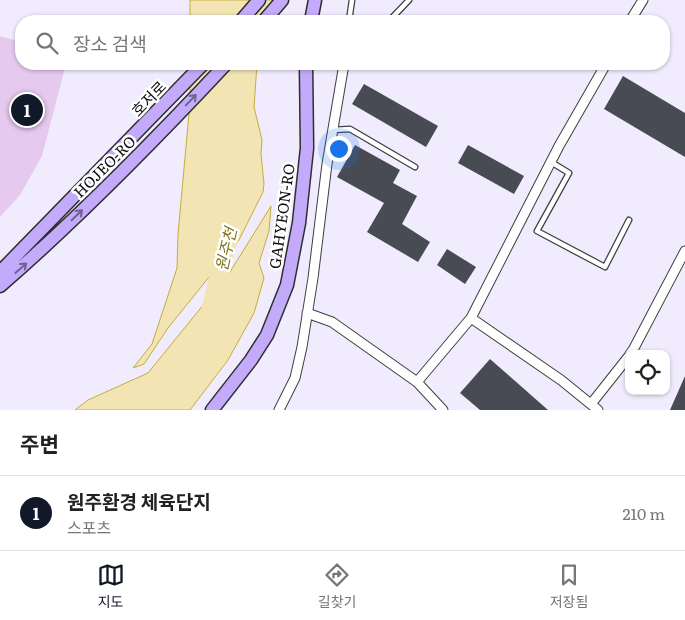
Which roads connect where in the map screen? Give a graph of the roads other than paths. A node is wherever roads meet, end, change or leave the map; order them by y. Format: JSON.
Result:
{"nodes":[{"id":1,"x":259,"y":0,"type":"edge"},
{"id":2,"x":282,"y":0,"type":"edge"},
{"id":3,"x":315,"y":0,"type":"edge"},
{"id":4,"x":352,"y":0,"type":"edge"},
{"id":5,"x":409,"y":0,"type":"edge"},
{"id":6,"x":642,"y":0,"type":"edge"},
{"id":7,"x":246,"y":15,"type":"edge"},
{"id":8,"x":269,"y":15,"type":"edge"},
{"id":9,"x":312,"y":15,"type":"edge"},
{"id":10,"x":350,"y":15,"type":"edge"},
{"id":11,"x":395,"y":15,"type":"edge"},
{"id":12,"x":633,"y":15,"type":"edge"},
{"id":13,"x":197,"y":70,"type":"edge"},
{"id":14,"x":220,"y":70,"type":"edge"},
{"id":15,"x":306,"y":70,"type":"edge"},
{"id":16,"x":344,"y":70,"type":"edge"},
{"id":17,"x":603,"y":70,"type":"edge"},
{"id":18,"x":333,"y":130,"type":"junction"},
{"id":19,"x":551,"y":162,"type":"junction"},
{"id":20,"x":415,"y":167,"type":"dead end"},
{"id":21,"x":629,"y":220,"type":"dead end"},
{"id":22,"x":685,"y":251,"type":"edge"},
{"id":23,"x":0,"y":272,"type":"edge"},
{"id":24,"x":0,"y":286,"type":"edge"},
{"id":25,"x":307,"y":313,"type":"junction"},
{"id":26,"x":471,"y":318,"type":"junction"},
{"id":27,"x":634,"y":350,"type":"edge"},
{"id":28,"x":625,"y":361,"type":"edge"},
{"id":29,"x":417,"y":382,"type":"junction"},
{"id":30,"x":591,"y":404,"type":"junction"},
{"id":31,"x":212,"y":410,"type":"edge"},
{"id":32,"x":280,"y":410,"type":"edge"},
{"id":33,"x":443,"y":410,"type":"edge"},
{"id":34,"x":598,"y":410,"type":"edge"}],
"edges":[{"from":1,"to":7,"type":"street"},
{"from":2,"to":8,"type":"street"},
{"from":3,"to":9,"type":"street"},
{"from":4,"to":10,"type":"lane"},
{"from":5,"to":11,"type":"lane"},
{"from":6,"to":12,"type":"street"},
{"from":13,"to":23,"type":"street","name":"호저로"},
{"from":24,"to":14,"type":"street","name":"HOJEO-RO","one_way":true},
{"from":15,"to":31,"type":"street","name":"GAHYEON-RO"},
{"from":16,"to":18,"type":"street"},
{"from":17,"to":19,"type":"street"},
{"from":18,"to":20,"type":"lane"},
{"from":18,"to":25,"type":"street"},
{"from":19,"to":21,"type":"lane"},
{"from":19,"to":26,"type":"street"},
{"from":22,"to":27,"type":"street"},
{"from":25,"to":29,"type":"street"},
{"from":25,"to":32,"type":"street"},
{"from":26,"to":29,"type":"street"},
{"from":26,"to":30,"type":"street"},
{"from":28,"to":30,"type":"street"},
{"from":29,"to":33,"type":"street"},
{"from":30,"to":34,"type":"street"}]}
